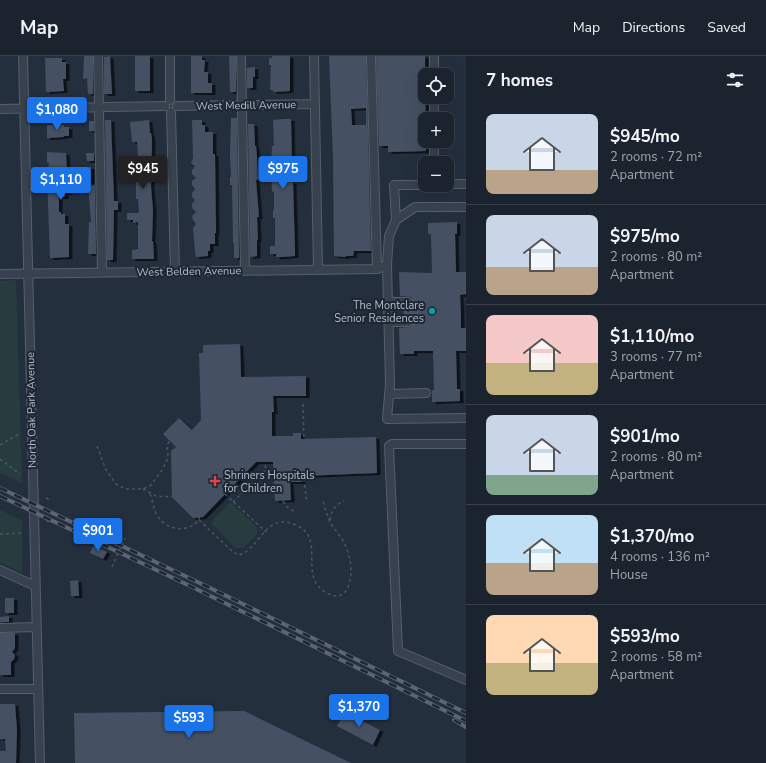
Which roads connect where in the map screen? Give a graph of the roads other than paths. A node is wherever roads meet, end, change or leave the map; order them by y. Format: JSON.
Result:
{"nodes":[{"id":1,"x":23,"y":56,"type":"edge"},
{"id":2,"x":98,"y":56,"type":"edge"},
{"id":3,"x":170,"y":56,"type":"edge"},
{"id":4,"x":241,"y":56,"type":"edge"},
{"id":5,"x":314,"y":56,"type":"edge"},
{"id":6,"x":371,"y":56,"type":"edge"},
{"id":7,"x":434,"y":56,"type":"edge"},
{"id":8,"x":434,"y":68,"type":"edge"},
{"id":9,"x":315,"y":104,"type":"junction"},
{"id":10,"x":242,"y":105,"type":"junction"},
{"id":11,"x":171,"y":106,"type":"junction"},
{"id":12,"x":99,"y":107,"type":"junction"},
{"id":13,"x":0,"y":109,"type":"edge"},
{"id":14,"x":24,"y":109,"type":"junction"},
{"id":15,"x":418,"y":184,"type":"edge"},
{"id":16,"x":454,"y":184,"type":"edge"},
{"id":17,"x":466,"y":184,"type":"edge"},
{"id":18,"x":466,"y":207,"type":"edge"},
{"id":19,"x":396,"y":220,"type":"junction"},
{"id":20,"x":387,"y":265,"type":"junction"},
{"id":21,"x":377,"y":269,"type":"junction"},
{"id":22,"x":318,"y":270,"type":"junction"},
{"id":23,"x":245,"y":271,"type":"junction"},
{"id":24,"x":102,"y":272,"type":"junction"},
{"id":25,"x":175,"y":272,"type":"junction"},
{"id":26,"x":28,"y":273,"type":"junction"},
{"id":27,"x":0,"y":274,"type":"edge"},
{"id":28,"x":388,"y":302,"type":"junction"},
{"id":29,"x":411,"y":307,"type":"dead end"},
{"id":30,"x":412,"y":319,"type":"dead end"},
{"id":31,"x":388,"y":322,"type":"junction"},
{"id":32,"x":426,"y":393,"type":"dead end"},
{"id":33,"x":389,"y":394,"type":"junction"},
{"id":34,"x":466,"y":418,"type":"edge"},
{"id":35,"x":466,"y":444,"type":"edge"},
{"id":36,"x":0,"y":570,"type":"edge"},
{"id":37,"x":35,"y":586,"type":"junction"},
{"id":38,"x":36,"y":627,"type":"junction"},
{"id":39,"x":0,"y":628,"type":"edge"},
{"id":40,"x":466,"y":680,"type":"edge"},
{"id":41,"x":0,"y":689,"type":"edge"},
{"id":42,"x":38,"y":689,"type":"junction"},
{"id":43,"x":40,"y":763,"type":"edge"}],
"edges":[{"from":1,"to":14,"type":"street","name":"North Oak Park Avenue"},
{"from":2,"to":12,"type":"street"},
{"from":3,"to":11,"type":"street"},
{"from":4,"to":10,"type":"street"},
{"from":5,"to":9,"type":"street"},
{"from":6,"to":21,"type":"street"},
{"from":7,"to":8,"type":"street"},
{"from":9,"to":10,"type":"street","name":"West Medill Avenue"},
{"from":9,"to":22,"type":"street"},
{"from":10,"to":11,"type":"street","name":"West Medill Avenue"},
{"from":10,"to":23,"type":"street"},
{"from":11,"to":12,"type":"street","name":"West Medill Avenue"},
{"from":11,"to":25,"type":"street"},
{"from":12,"to":14,"type":"street","name":"West Medill Avenue"},
{"from":12,"to":24,"type":"street"},
{"from":13,"to":14,"type":"street","name":"West Medill Avenue"},
{"from":14,"to":26,"type":"street","name":"North Oak Park Avenue"},
{"from":15,"to":19,"type":"street"},
{"from":16,"to":17,"type":"street"},
{"from":18,"to":19,"type":"street"},
{"from":19,"to":20,"type":"street"},
{"from":20,"to":21,"type":"street"},
{"from":20,"to":28,"type":"street"},
{"from":21,"to":22,"type":"street","name":"West Belden Avenue"},
{"from":22,"to":23,"type":"street","name":"West Belden Avenue"},
{"from":23,"to":25,"type":"street","name":"West Belden Avenue"},
{"from":24,"to":25,"type":"street","name":"West Belden Avenue"},
{"from":24,"to":26,"type":"street","name":"West Belden Avenue"},
{"from":26,"to":27,"type":"street","name":"West Belden Avenue"},
{"from":26,"to":37,"type":"street","name":"North Oak Park Avenue"},
{"from":28,"to":29,"type":"street"},
{"from":28,"to":31,"type":"street"},
{"from":30,"to":31,"type":"street"},
{"from":31,"to":33,"type":"street"},
{"from":32,"to":33,"type":"street"},
{"from":33,"to":34,"type":"street"},
{"from":35,"to":40,"type":"street"},
{"from":36,"to":37,"type":"street"},
{"from":37,"to":38,"type":"street","name":"North Oak Park Avenue"},
{"from":38,"to":39,"type":"street"},
{"from":38,"to":42,"type":"street","name":"North Oak Park Avenue"},
{"from":41,"to":42,"type":"street"},
{"from":42,"to":43,"type":"street","name":"North Oak Park Avenue"}]}
